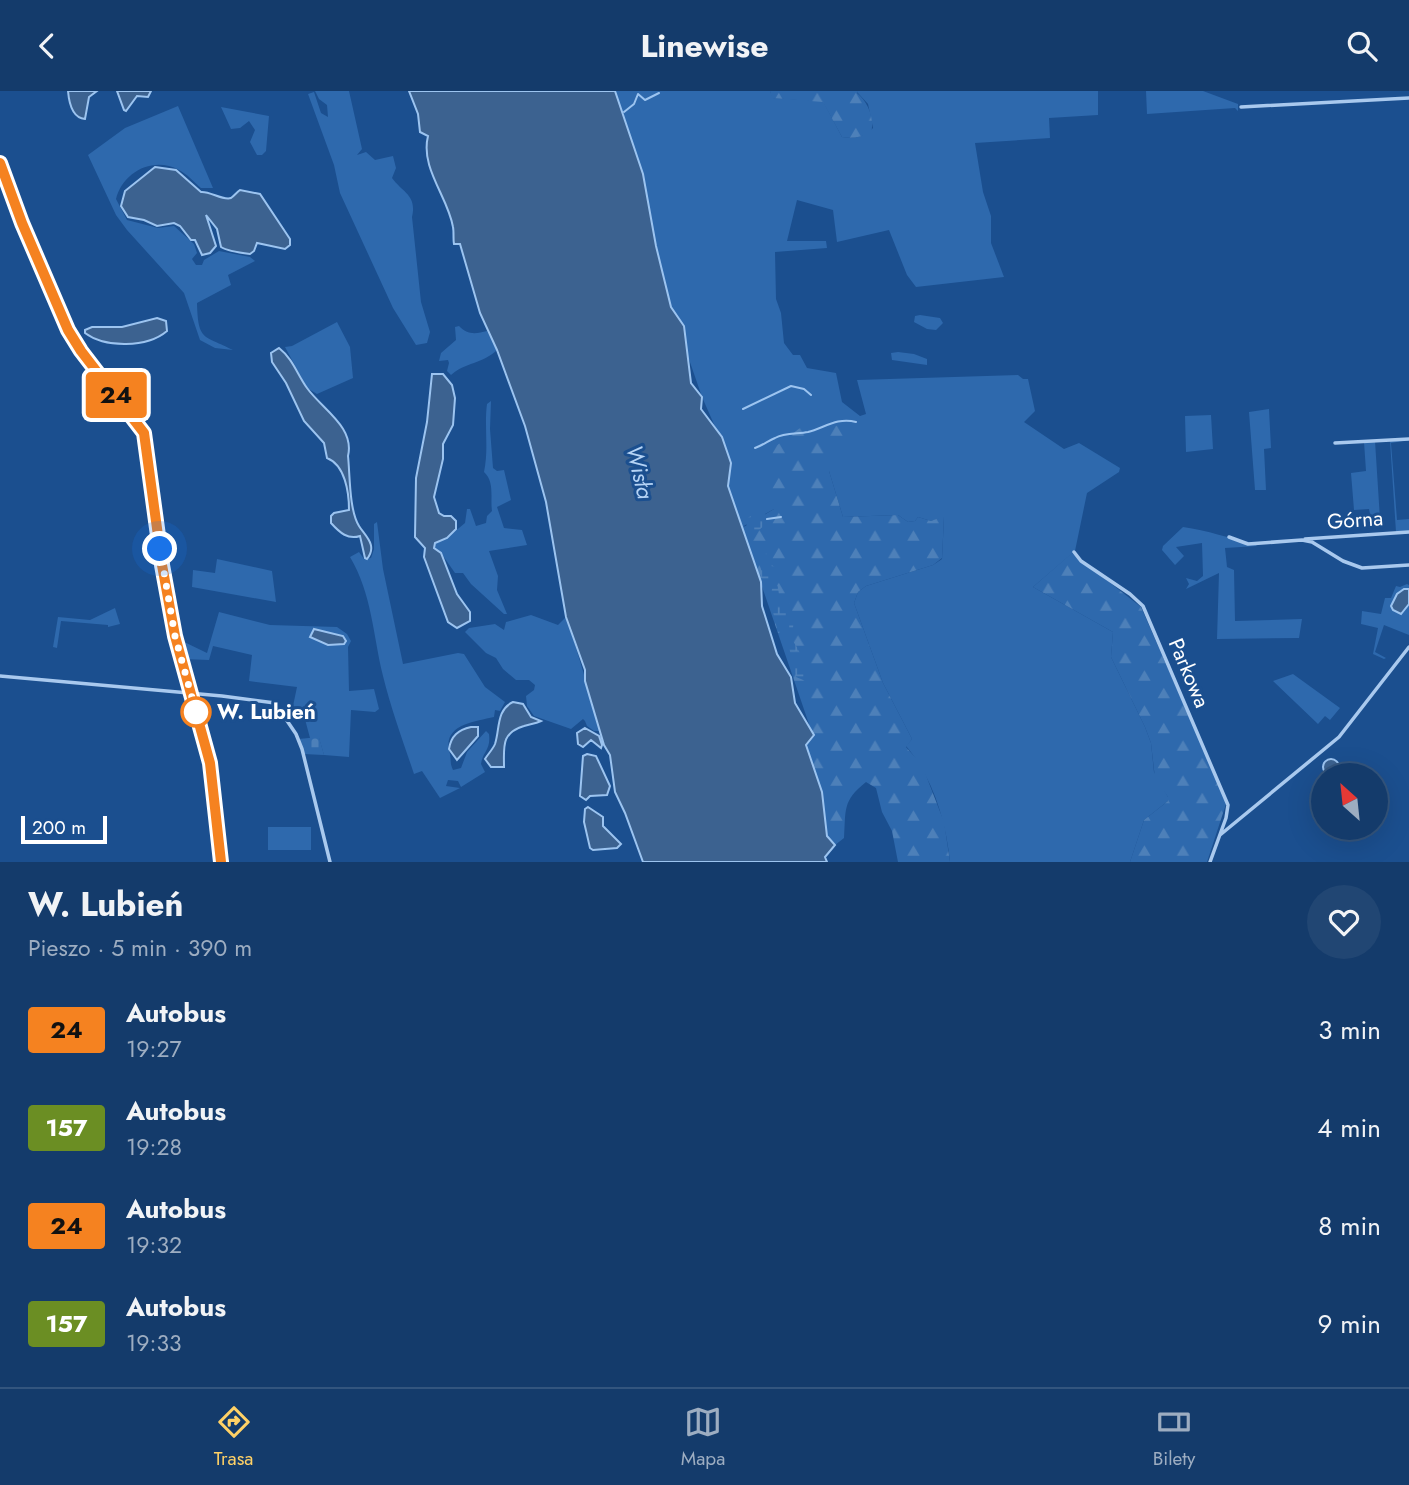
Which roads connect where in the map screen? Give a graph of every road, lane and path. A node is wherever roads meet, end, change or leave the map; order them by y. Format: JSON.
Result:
{"nodes":[{"id":1,"x":1409,"y":98,"type":"edge"},
{"id":2,"x":1241,"y":107,"type":"dead end"},
{"id":3,"x":0,"y":163,"type":"edge"},
{"id":4,"x":1409,"y":439,"type":"edge"},
{"id":5,"x":1335,"y":443,"type":"dead end"},
{"id":6,"x":1409,"y":532,"type":"edge"},
{"id":7,"x":1229,"y":537,"type":"dead end"},
{"id":8,"x":1303,"y":541,"type":"junction"},
{"id":9,"x":1074,"y":552,"type":"dead end"},
{"id":10,"x":1409,"y":565,"type":"edge"},
{"id":11,"x":1409,"y":647,"type":"edge"},
{"id":12,"x":0,"y":676,"type":"edge"},
{"id":13,"x":191,"y":694,"type":"junction"},
{"id":14,"x":1219,"y":836,"type":"junction"},
{"id":15,"x":221,"y":862,"type":"edge"},
{"id":16,"x":330,"y":862,"type":"edge"},
{"id":17,"x":1210,"y":862,"type":"edge"}],
"edges":[{"from":1,"to":2,"type":"street"},
{"from":3,"to":13,"type":"street"},
{"from":4,"to":5,"type":"street"},
{"from":6,"to":8,"type":"street","name":"Górna"},
{"from":7,"to":8,"type":"street","name":"Górna"},
{"from":8,"to":10,"type":"street"},
{"from":9,"to":14,"type":"street","name":"Parkowa"},
{"from":11,"to":14,"type":"street"},
{"from":12,"to":13,"type":"street"},
{"from":13,"to":15,"type":"street"},
{"from":13,"to":16,"type":"street"},
{"from":14,"to":17,"type":"street","name":"Parkowa"}]}
